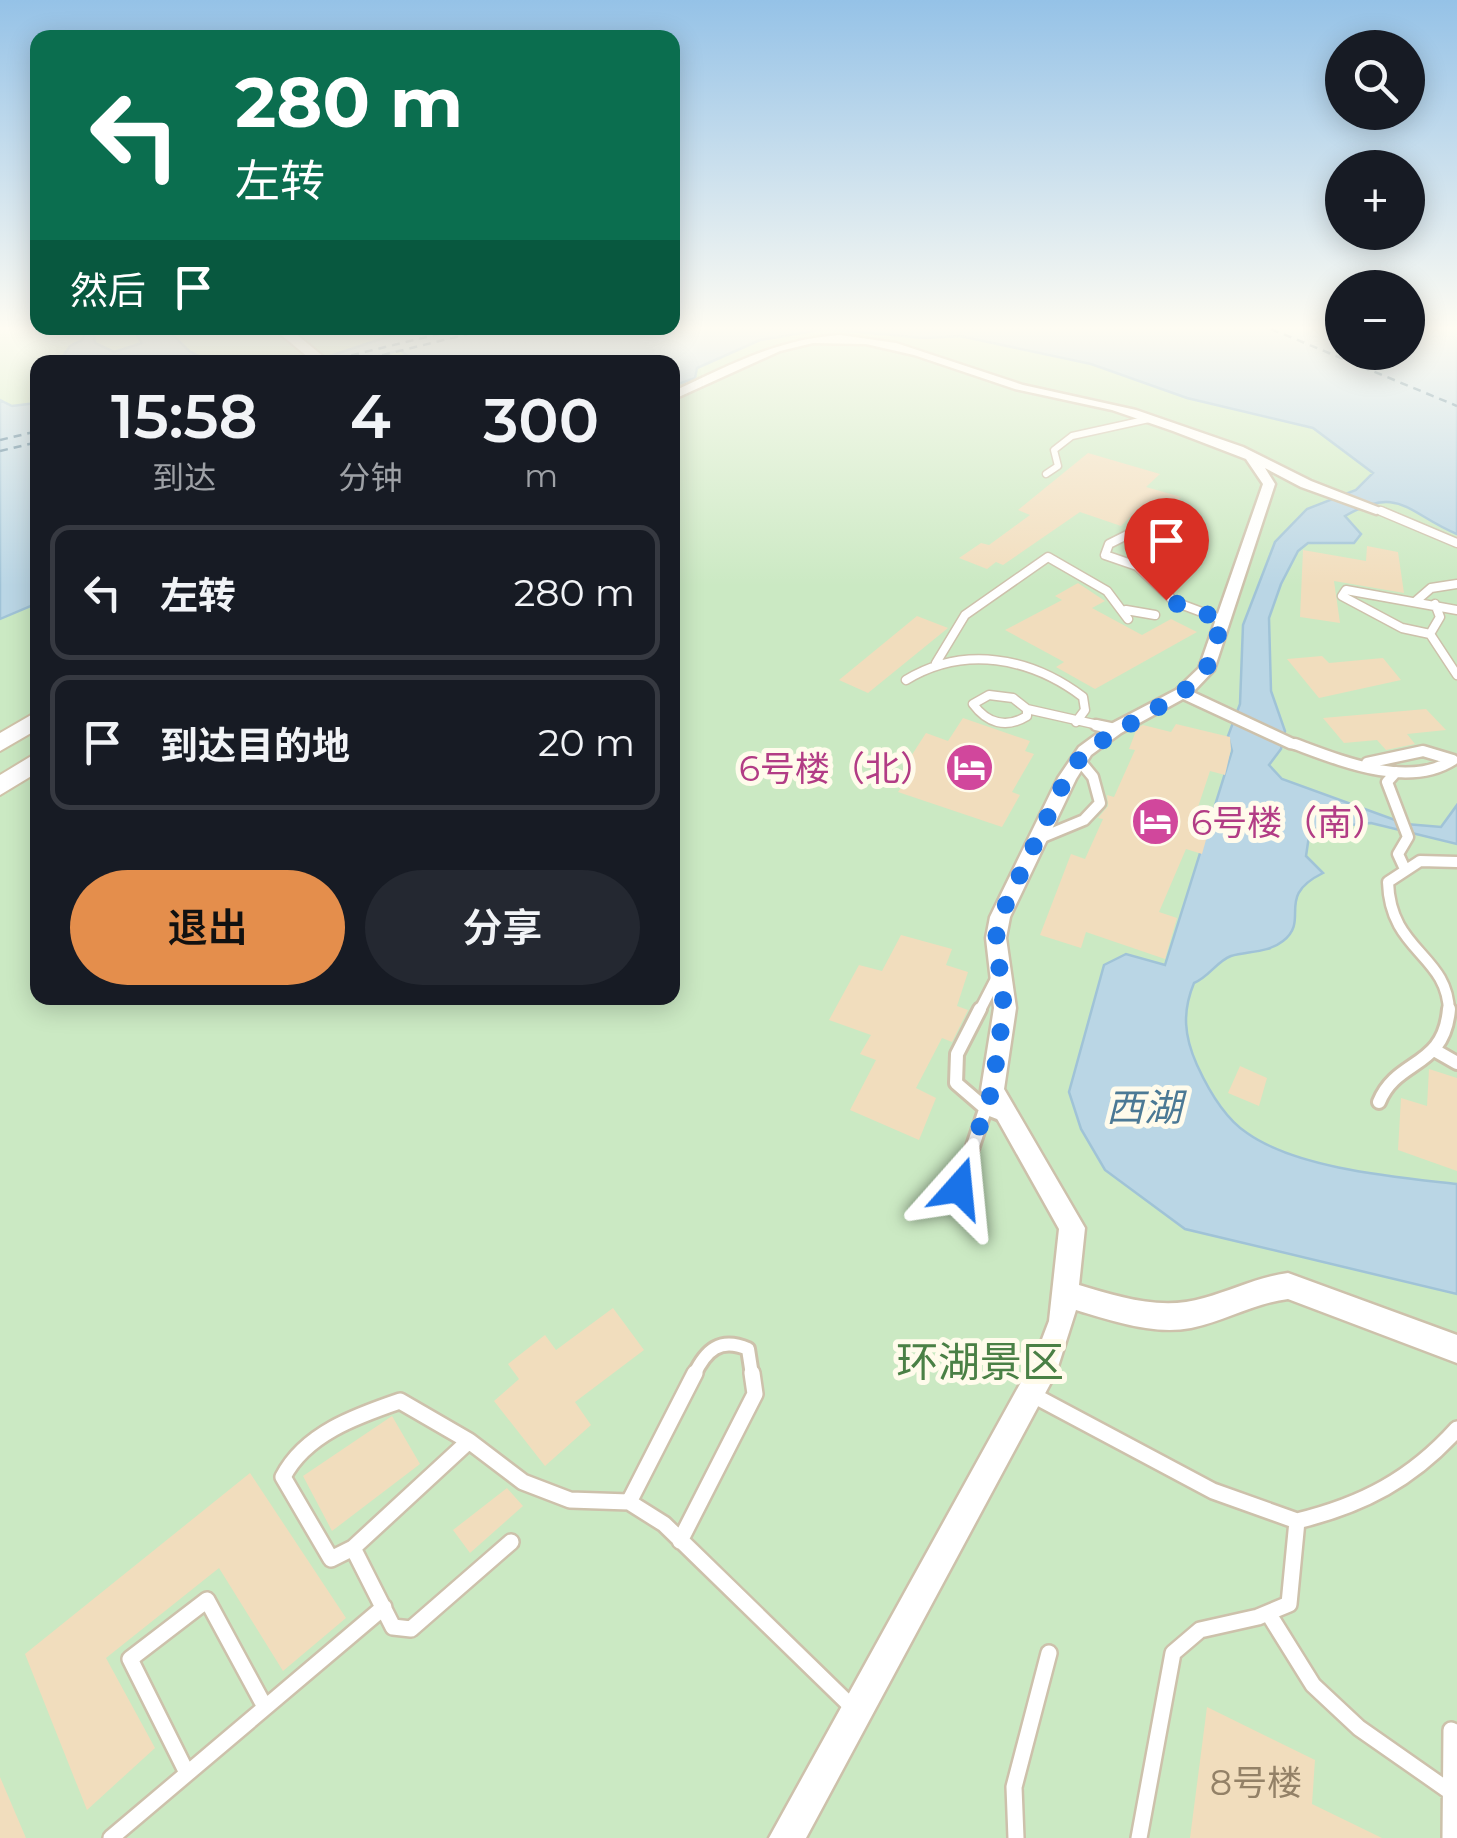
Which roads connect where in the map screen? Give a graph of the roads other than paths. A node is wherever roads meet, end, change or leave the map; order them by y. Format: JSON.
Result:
{"nodes":[{"id":1,"x":1133,"y":415,"type":"edge"},
{"id":2,"x":1150,"y":419,"type":"junction"},
{"id":3,"x":1250,"y":456,"type":"junction"},
{"id":4,"x":1046,"y":474,"type":"dead end"},
{"id":5,"x":1302,"y":482,"type":"junction"},
{"id":6,"x":1269,"y":484,"type":"junction"},
{"id":7,"x":1381,"y":511,"type":"joint"},
{"id":8,"x":1457,"y":543,"type":"edge"},
{"id":9,"x":1138,"y":567,"type":"junction"},
{"id":10,"x":1457,"y":584,"type":"edge"},
{"id":11,"x":1416,"y":601,"type":"junction"},
{"id":12,"x":1436,"y":604,"type":"junction"},
{"id":13,"x":1457,"y":610,"type":"edge"},
{"id":14,"x":1155,"y":615,"type":"dead end"},
{"id":15,"x":1223,"y":620,"type":"junction"},
{"id":16,"x":1430,"y":634,"type":"junction"},
{"id":17,"x":936,"y":663,"type":"junction"},
{"id":18,"x":1457,"y":676,"type":"edge"},
{"id":19,"x":906,"y":680,"type":"dead end"},
{"id":20,"x":1182,"y":693,"type":"junction"},
{"id":21,"x":1028,"y":709,"type":"junction"},
{"id":22,"x":1076,"y":722,"type":"junction"},
{"id":23,"x":30,"y":723,"type":"edge"},
{"id":24,"x":1115,"y":730,"type":"junction"},
{"id":25,"x":0,"y":744,"type":"edge"},
{"id":26,"x":1296,"y":744,"type":"joint"},
{"id":27,"x":1079,"y":760,"type":"junction"},
{"id":28,"x":1455,"y":761,"type":"edge"},
{"id":29,"x":1367,"y":763,"type":"junction"},
{"id":30,"x":30,"y":766,"type":"edge"},
{"id":31,"x":1396,"y":772,"type":"junction"},
{"id":32,"x":0,"y":787,"type":"edge"},
{"id":33,"x":1037,"y":840,"type":"junction"},
{"id":34,"x":1457,"y":862,"type":"edge"},
{"id":35,"x":1404,"y":867,"type":"junction"},
{"id":36,"x":1000,"y":970,"type":"junction"},
{"id":37,"x":1436,"y":1051,"type":"junction"},
{"id":38,"x":1457,"y":1063,"type":"edge"},
{"id":39,"x":1379,"y":1102,"type":"dead end"},
{"id":40,"x":994,"y":1105,"type":"junction"},
{"id":41,"x":959,"y":1188,"type":"dead end"},
{"id":42,"x":1066,"y":1294,"type":"junction"},
{"id":43,"x":1457,"y":1350,"type":"edge"},
{"id":44,"x":1030,"y":1394,"type":"junction"},
{"id":45,"x":1457,"y":1428,"type":"edge"},
{"id":46,"x":470,"y":1440,"type":"junction"},
{"id":47,"x":628,"y":1502,"type":"junction"},
{"id":48,"x":1297,"y":1521,"type":"junction"},
{"id":49,"x":680,"y":1540,"type":"junction"},
{"id":50,"x":511,"y":1542,"type":"dead end"},
{"id":51,"x":353,"y":1548,"type":"junction"},
{"id":52,"x":384,"y":1607,"type":"junction"},
{"id":53,"x":1270,"y":1616,"type":"junction"},
{"id":54,"x":1049,"y":1653,"type":"dead end"},
{"id":55,"x":265,"y":1707,"type":"junction"},
{"id":56,"x":857,"y":1711,"type":"junction"},
{"id":57,"x":1457,"y":1733,"type":"edge"},
{"id":58,"x":186,"y":1773,"type":"junction"},
{"id":59,"x":1452,"y":1794,"type":"junction"},
{"id":60,"x":111,"y":1838,"type":"edge"},
{"id":61,"x":787,"y":1838,"type":"edge"},
{"id":62,"x":1016,"y":1838,"type":"edge"},
{"id":63,"x":1139,"y":1838,"type":"edge"},
{"id":64,"x":1450,"y":1838,"type":"edge"}],
"edges":[{"from":1,"to":2,"type":"street"},
{"from":2,"to":3,"type":"street"},
{"from":2,"to":4,"type":"lane"},
{"from":3,"to":5,"type":"street"},
{"from":3,"to":6,"type":"street"},
{"from":5,"to":6,"type":"street"},
{"from":5,"to":7,"type":"street"},
{"from":6,"to":15,"type":"street"},
{"from":7,"to":8,"type":"lane"},
{"from":9,"to":9,"type":"lane"},
{"from":9,"to":15,"type":"lane"},
{"from":10,"to":11,"type":"lane"},
{"from":11,"to":12,"type":"lane"},
{"from":11,"to":16,"type":"lane"},
{"from":12,"to":13,"type":"lane"},
{"from":12,"to":16,"type":"lane"},
{"from":14,"to":17,"type":"lane"},
{"from":15,"to":20,"type":"street"},
{"from":16,"to":18,"type":"lane"},
{"from":17,"to":19,"type":"lane"},
{"from":17,"to":22,"type":"lane"},
{"from":20,"to":24,"type":"street"},
{"from":20,"to":26,"type":"street"},
{"from":21,"to":21,"type":"lane"},
{"from":21,"to":22,"type":"lane"},
{"from":22,"to":24,"type":"lane"},
{"from":23,"to":25,"type":"main road"},
{"from":24,"to":27,"type":"street"},
{"from":26,"to":29,"type":"lane"},
{"from":27,"to":33,"type":"street"},
{"from":27,"to":33,"type":"lane"},
{"from":28,"to":29,"type":"lane"},
{"from":28,"to":31,"type":"lane"},
{"from":29,"to":31,"type":"lane"},
{"from":30,"to":32,"type":"main road"},
{"from":31,"to":35,"type":"lane"},
{"from":33,"to":36,"type":"street"},
{"from":34,"to":35,"type":"lane"},
{"from":35,"to":37,"type":"lane"},
{"from":36,"to":40,"type":"street"},
{"from":36,"to":40,"type":"lane"},
{"from":37,"to":38,"type":"lane"},
{"from":37,"to":39,"type":"lane"},
{"from":40,"to":41,"type":"lane"},
{"from":40,"to":42,"type":"street"},
{"from":42,"to":43,"type":"street"},
{"from":42,"to":44,"type":"street"},
{"from":44,"to":48,"type":"lane"},
{"from":44,"to":56,"type":"street"},
{"from":45,"to":48,"type":"lane"},
{"from":46,"to":47,"type":"lane"},
{"from":46,"to":51,"type":"lane"},
{"from":46,"to":51,"type":"lane"},
{"from":47,"to":49,"type":"lane"},
{"from":47,"to":49,"type":"lane"},
{"from":48,"to":53,"type":"lane"},
{"from":49,"to":56,"type":"lane"},
{"from":50,"to":52,"type":"lane"},
{"from":51,"to":52,"type":"lane"},
{"from":52,"to":55,"type":"lane"},
{"from":53,"to":59,"type":"lane"},
{"from":53,"to":63,"type":"lane"},
{"from":54,"to":62,"type":"lane"},
{"from":55,"to":58,"type":"lane"},
{"from":55,"to":58,"type":"lane"},
{"from":56,"to":61,"type":"street"},
{"from":57,"to":59,"type":"lane"},
{"from":58,"to":60,"type":"lane"},
{"from":59,"to":64,"type":"lane"}]}
